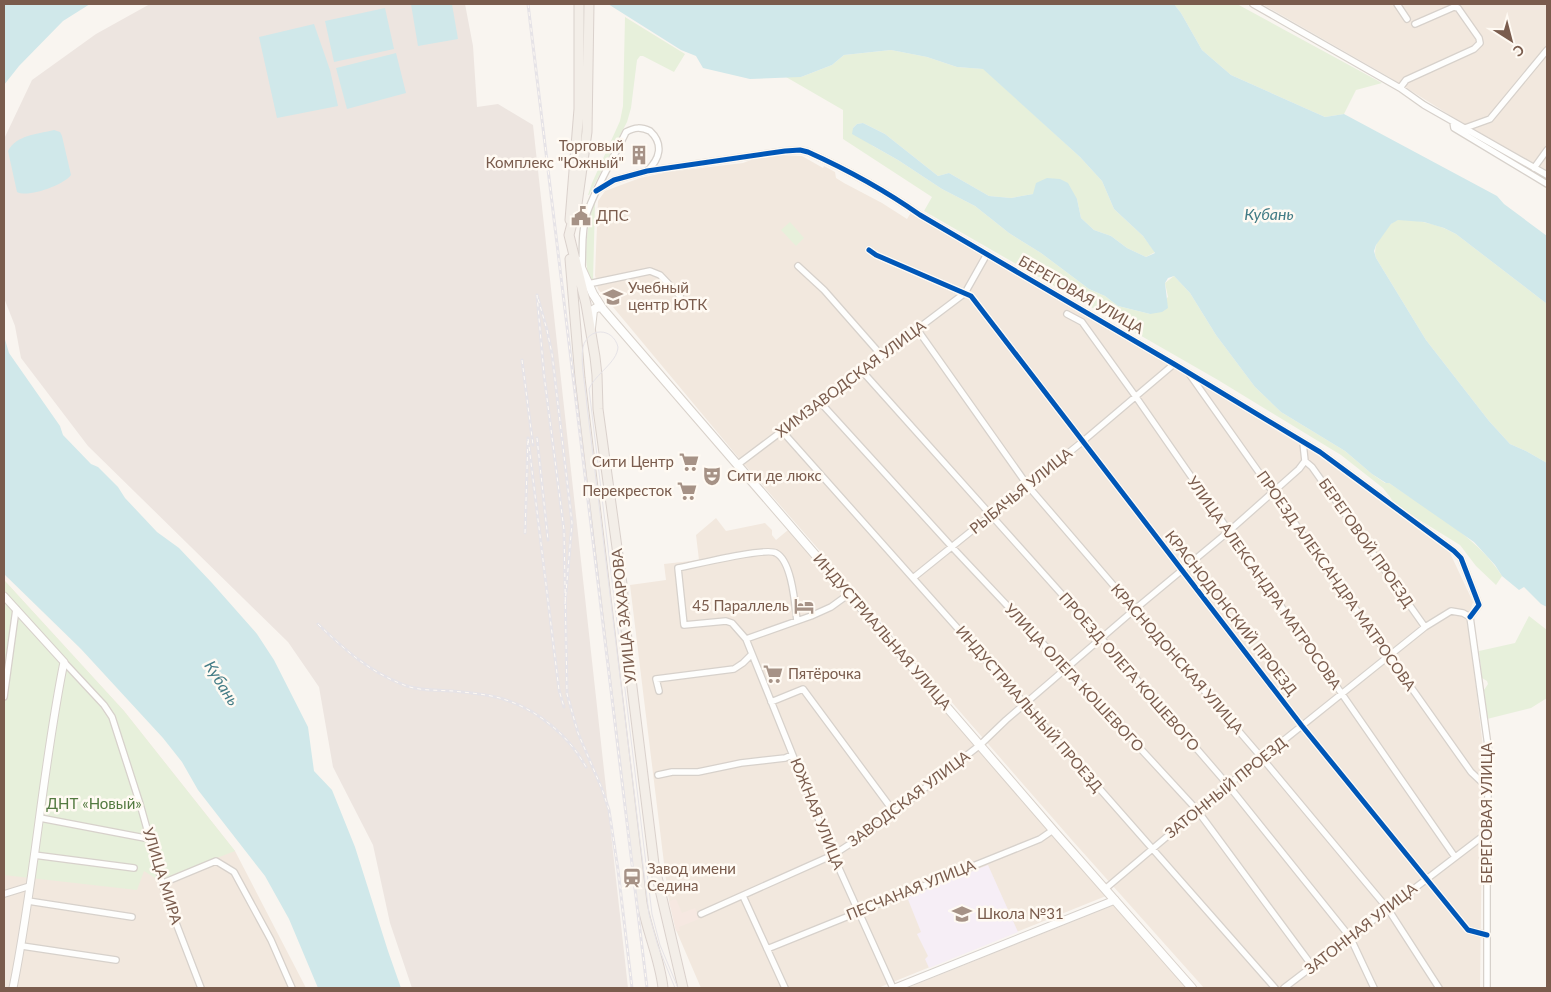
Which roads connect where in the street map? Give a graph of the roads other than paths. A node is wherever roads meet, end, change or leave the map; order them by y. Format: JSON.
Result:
{"nodes":[{"id":1,"x":580,"y":4,"type":"edge"},
{"id":2,"x":589,"y":4,"type":"edge"},
{"id":3,"x":1253,"y":4,"type":"edge"},
{"id":4,"x":1397,"y":4,"type":"edge"},
{"id":5,"x":1407,"y":19,"type":"dead end"},
{"id":6,"x":1415,"y":24,"type":"dead end"},
{"id":7,"x":1547,"y":50,"type":"edge"},
{"id":8,"x":1400,"y":88,"type":"junction"},
{"id":9,"x":583,"y":100,"type":"junction"},
{"id":10,"x":1453,"y":122,"type":"junction"},
{"id":11,"x":1465,"y":128,"type":"junction"},
{"id":12,"x":1547,"y":150,"type":"edge"},
{"id":13,"x":1534,"y":168,"type":"junction"},
{"id":14,"x":608,"y":169,"type":"junction"},
{"id":15,"x":647,"y":171,"type":"junction"},
{"id":16,"x":1547,"y":175,"type":"edge"},
{"id":17,"x":619,"y":179,"type":"junction"},
{"id":18,"x":1547,"y":184,"type":"edge"},
{"id":19,"x":596,"y":191,"type":"junction"},
{"id":20,"x":570,"y":244,"type":"junction"},
{"id":21,"x":869,"y":250,"type":"dead end"},
{"id":22,"x":987,"y":254,"type":"junction"},
{"id":23,"x":798,"y":266,"type":"dead end"},
{"id":24,"x":582,"y":269,"type":"junction"},
{"id":25,"x":584,"y":286,"type":"junction"},
{"id":26,"x":965,"y":293,"type":"junction"},
{"id":27,"x":572,"y":294,"type":"junction"},
{"id":28,"x":680,"y":296,"type":"dead end"},
{"id":29,"x":586,"y":304,"type":"junction"},
{"id":30,"x":573,"y":306,"type":"junction"},
{"id":31,"x":602,"y":308,"type":"junction"},
{"id":32,"x":1068,"y":314,"type":"dead end"},
{"id":33,"x":917,"y":329,"type":"junction"},
{"id":34,"x":591,"y":330,"type":"junction"},
{"id":35,"x":882,"y":356,"type":"junction"},
{"id":36,"x":1174,"y":364,"type":"junction"},
{"id":37,"x":862,"y":371,"type":"junction"},
{"id":38,"x":1188,"y":372,"type":"junction"},
{"id":39,"x":1136,"y":397,"type":"junction"},
{"id":40,"x":820,"y":402,"type":"junction"},
{"id":41,"x":782,"y":432,"type":"junction"},
{"id":42,"x":1082,"y":442,"type":"junction"},
{"id":43,"x":1303,"y":443,"type":"junction"},
{"id":44,"x":1305,"y":461,"type":"junction"},
{"id":45,"x":737,"y":465,"type":"junction"},
{"id":46,"x":1028,"y":486,"type":"junction"},
{"id":47,"x":1273,"y":491,"type":"junction"},
{"id":48,"x":990,"y":515,"type":"junction"},
{"id":49,"x":1228,"y":532,"type":"junction"},
{"id":50,"x":952,"y":547,"type":"junction"},
{"id":51,"x":1182,"y":570,"type":"junction"},
{"id":52,"x":913,"y":578,"type":"junction"},
{"id":53,"x":849,"y":594,"type":"junction"},
{"id":54,"x":4,"y":596,"type":"edge"},
{"id":55,"x":16,"y":609,"type":"junction"},
{"id":56,"x":1134,"y":610,"type":"junction"},
{"id":57,"x":1470,"y":617,"type":"junction"},
{"id":58,"x":797,"y":621,"type":"junction"},
{"id":59,"x":1425,"y":627,"type":"junction"},
{"id":60,"x":1101,"y":638,"type":"junction"},
{"id":61,"x":746,"y":639,"type":"junction"},
{"id":62,"x":751,"y":655,"type":"junction"},
{"id":63,"x":1388,"y":656,"type":"junction"},
{"id":64,"x":64,"y":662,"type":"junction"},
{"id":65,"x":1066,"y":668,"type":"junction"},
{"id":66,"x":659,"y":691,"type":"dead end"},
{"id":67,"x":1341,"y":693,"type":"junction"},
{"id":68,"x":4,"y":697,"type":"edge"},
{"id":69,"x":771,"y":702,"type":"junction"},
{"id":70,"x":1025,"y":704,"type":"junction"},
{"id":71,"x":1302,"y":726,"type":"junction"},
{"id":72,"x":980,"y":745,"type":"junction"},
{"id":73,"x":792,"y":755,"type":"junction"},
{"id":74,"x":1262,"y":758,"type":"junction"},
{"id":75,"x":658,"y":775,"type":"dead end"},
{"id":76,"x":1228,"y":785,"type":"junction"},
{"id":77,"x":1487,"y":787,"type":"junction"},
{"id":78,"x":1197,"y":810,"type":"junction"},
{"id":79,"x":894,"y":812,"type":"junction"},
{"id":80,"x":40,"y":818,"type":"junction"},
{"id":81,"x":1053,"y":830,"type":"junction"},
{"id":82,"x":1487,"y":833,"type":"junction"},
{"id":83,"x":150,"y":839,"type":"junction"},
{"id":84,"x":1151,"y":849,"type":"junction"},
{"id":85,"x":34,"y":855,"type":"junction"},
{"id":86,"x":833,"y":855,"type":"junction"},
{"id":87,"x":1455,"y":857,"type":"junction"},
{"id":88,"x":134,"y":868,"type":"dead end"},
{"id":89,"x":1427,"y":878,"type":"junction"},
{"id":90,"x":163,"y":883,"type":"junction"},
{"id":91,"x":30,"y":886,"type":"junction"},
{"id":92,"x":1105,"y":889,"type":"junction"},
{"id":93,"x":4,"y":894,"type":"edge"},
{"id":94,"x":743,"y":896,"type":"junction"},
{"id":95,"x":1115,"y":900,"type":"junction"},
{"id":96,"x":28,"y":902,"type":"junction"},
{"id":97,"x":1388,"y":909,"type":"junction"},
{"id":98,"x":859,"y":911,"type":"junction"},
{"id":99,"x":700,"y":914,"type":"dead end"},
{"id":100,"x":132,"y":916,"type":"dead end"},
{"id":101,"x":1487,"y":935,"type":"junction"},
{"id":102,"x":1350,"y":937,"type":"junction"},
{"id":103,"x":22,"y":946,"type":"junction"},
{"id":104,"x":767,"y":949,"type":"junction"},
{"id":105,"x":116,"y":960,"type":"dead end"},
{"id":106,"x":1313,"y":967,"type":"junction"},
{"id":107,"x":13,"y":988,"type":"edge"},
{"id":108,"x":201,"y":988,"type":"edge"},
{"id":109,"x":292,"y":988,"type":"edge"},
{"id":110,"x":663,"y":988,"type":"edge"},
{"id":111,"x":683,"y":988,"type":"edge"},
{"id":112,"x":785,"y":988,"type":"edge"},
{"id":113,"x":894,"y":988,"type":"edge"},
{"id":114,"x":1192,"y":988,"type":"edge"},
{"id":115,"x":1275,"y":988,"type":"edge"},
{"id":116,"x":1284,"y":988,"type":"edge"},
{"id":117,"x":1374,"y":988,"type":"edge"},
{"id":118,"x":1439,"y":988,"type":"edge"},
{"id":119,"x":1487,"y":988,"type":"edge"}],
"edges":[{"from":1,"to":9,"type":"main road"},
{"from":2,"to":9,"type":"main road"},
{"from":3,"to":8,"type":"street"},
{"from":4,"to":5,"type":"street"},
{"from":6,"to":8,"type":"street"},
{"from":7,"to":11,"type":"street"},
{"from":8,"to":10,"type":"street"},
{"from":9,"to":20,"type":"main road","name":"УЛИЦА ЗАХАРОВА"},
{"from":10,"to":11,"type":"street"},
{"from":10,"to":18,"type":"street"},
{"from":11,"to":13,"type":"street"},
{"from":12,"to":13,"type":"street"},
{"from":13,"to":16,"type":"street"},
{"from":14,"to":15,"type":"street"},
{"from":14,"to":17,"type":"street"},
{"from":14,"to":19,"type":"street"},
{"from":15,"to":17,"type":"street","name":"БЕРЕГОВАЯ УЛИЦА"},
{"from":15,"to":22,"type":"street","name":"БЕРЕГОВАЯ УЛИЦА"},
{"from":17,"to":19,"type":"street","name":"БЕРЕГОВАЯ УЛИЦА"},
{"from":19,"to":24,"type":"street"},
{"from":20,"to":24,"type":"main road"},
{"from":20,"to":25,"type":"main road","name":"УЛИЦА ЗАХАРОВА"},
{"from":20,"to":27,"type":"main road","name":"УЛИЦА ЗАХАРОВА"},
{"from":21,"to":26,"type":"street"},
{"from":22,"to":26,"type":"street","name":"ХИМЗАВОДСКАЯ УЛИЦА"},
{"from":22,"to":36,"type":"street","name":"БЕРЕГОВАЯ УЛИЦА"},
{"from":23,"to":35,"type":"street"},
{"from":24,"to":25,"type":"main road"},
{"from":25,"to":27,"type":"main road"},
{"from":25,"to":28,"type":"street"},
{"from":25,"to":29,"type":"main road","name":"УЛИЦА ЗАХАРОВА"},
{"from":25,"to":31,"type":"main road","name":"ИНДУСТРИАЛЬНАЯ УЛИЦА"},
{"from":26,"to":33,"type":"street","name":"ХИМЗАВОДСКАЯ УЛИЦА"},
{"from":26,"to":42,"type":"street","name":"КРАСНОДОНСКИЙ ПРОЕЗД"},
{"from":27,"to":30,"type":"main road","name":"УЛИЦА ЗАХАРОВА"},
{"from":29,"to":30,"type":"main road"},
{"from":29,"to":34,"type":"main road","name":"УЛИЦА ЗАХАРОВА"},
{"from":30,"to":110,"type":"main road","name":"УЛИЦА ЗАХАРОВА"},
{"from":31,"to":34,"type":"main road"},
{"from":31,"to":45,"type":"main road","name":"ИНДУСТРИАЛЬНАЯ УЛИЦА"},
{"from":32,"to":39,"type":"street","name":"УЛИЦА АЛЕКСАНДРА МАТРОСОВА"},
{"from":33,"to":35,"type":"street","name":"ХИМЗАВОДСКАЯ УЛИЦА"},
{"from":33,"to":46,"type":"street","name":"КРАСНОДОНСКАЯ УЛИЦА"},
{"from":34,"to":111,"type":"main road","name":"УЛИЦА ЗАХАРОВА"},
{"from":35,"to":37,"type":"street","name":"ХИМЗАВОДСКАЯ УЛИЦА"},
{"from":36,"to":38,"type":"street","name":"БЕРЕГОВАЯ УЛИЦА"},
{"from":36,"to":39,"type":"street","name":"РЫБАЧЬЯ УЛИЦА"},
{"from":37,"to":40,"type":"street","name":"ХИМЗАВОДСКАЯ УЛИЦА"},
{"from":37,"to":48,"type":"street","name":"ПРОЕЗД ОЛЕГА КОШЕВОГО"},
{"from":38,"to":43,"type":"street","name":"БЕРЕГОВАЯ УЛИЦА"},
{"from":38,"to":47,"type":"street","name":"ПРОЕЗД АЛЕКСАНДРА МАТРОСОВА"},
{"from":39,"to":42,"type":"street","name":"РЫБАЧЬЯ УЛИЦА"},
{"from":39,"to":49,"type":"street","name":"УЛИЦА АЛЕКСАНДРА МАТРОСОВА"},
{"from":40,"to":41,"type":"street","name":"ХИМЗАВОДСКАЯ УЛИЦА"},
{"from":40,"to":50,"type":"street","name":"УЛИЦА ОЛЕГА КОШЕВОГО"},
{"from":41,"to":45,"type":"street","name":"ХИМЗАВОДСКАЯ УЛИЦА"},
{"from":41,"to":52,"type":"street","name":"ИНДУСТРИАЛЬНЫЙ ПРОЕЗД"},
{"from":42,"to":46,"type":"street","name":"РЫБАЧЬЯ УЛИЦА"},
{"from":42,"to":51,"type":"street","name":"КРАСНОДОНСКИЙ ПРОЕЗД"},
{"from":43,"to":44,"type":"street"},
{"from":43,"to":57,"type":"street","name":"БЕРЕГОВАЯ УЛИЦА"},
{"from":44,"to":47,"type":"street","name":"ЗАВОДСКАЯ УЛИЦА"},
{"from":44,"to":59,"type":"street","name":"БЕРЕГОВОЙ ПРОЕЗД"},
{"from":45,"to":53,"type":"main road","name":"ИНДУСТРИАЛЬНАЯ УЛИЦА"},
{"from":46,"to":48,"type":"street","name":"РЫБАЧЬЯ УЛИЦА"},
{"from":46,"to":56,"type":"street","name":"КРАСНОДОНСКАЯ УЛИЦА"},
{"from":47,"to":49,"type":"street","name":"ЗАВОДСКАЯ УЛИЦА"},
{"from":47,"to":63,"type":"street","name":"ПРОЕЗД АЛЕКСАНДРА МАТРОСОВА"},
{"from":48,"to":50,"type":"street","name":"РЫБАЧЬЯ УЛИЦА"},
{"from":48,"to":60,"type":"street","name":"ПРОЕЗД ОЛЕГА КОШЕВОГО"},
{"from":49,"to":51,"type":"street","name":"ЗАВОДСКАЯ УЛИЦА"},
{"from":49,"to":67,"type":"street","name":"УЛИЦА АЛЕКСАНДРА МАТРОСОВА"},
{"from":50,"to":52,"type":"street","name":"РЫБАЧЬЯ УЛИЦА"},
{"from":50,"to":65,"type":"street","name":"УЛИЦА ОЛЕГА КОШЕВОГО"},
{"from":51,"to":56,"type":"street","name":"ЗАВОДСКАЯ УЛИЦА"},
{"from":51,"to":71,"type":"street","name":"КРАСНОДОНСКИЙ ПРОЕЗД"},
{"from":52,"to":70,"type":"street","name":"ИНДУСТРИАЛЬНЫЙ ПРОЕЗД"},
{"from":53,"to":58,"type":"street"},
{"from":53,"to":72,"type":"main road","name":"ИНДУСТРИАЛЬНАЯ УЛИЦА"},
{"from":54,"to":55,"type":"street","name":"УЛИЦА МИРА"},
{"from":55,"to":64,"type":"street","name":"УЛИЦА МИРА"},
{"from":55,"to":68,"type":"street"},
{"from":56,"to":60,"type":"street","name":"ЗАВОДСКАЯ УЛИЦА"},
{"from":56,"to":74,"type":"street","name":"КРАСНОДОНСКАЯ УЛИЦА"},
{"from":57,"to":59,"type":"street","name":"ЗАТОННЫЙ ПРОЕЗД"},
{"from":57,"to":77,"type":"street","name":"БЕРЕГОВАЯ УЛИЦА"},
{"from":58,"to":61,"type":"street"},
{"from":58,"to":61,"type":"street"},
{"from":59,"to":63,"type":"street","name":"ЗАТОННЫЙ ПРОЕЗД"},
{"from":60,"to":65,"type":"street","name":"ЗАВОДСКАЯ УЛИЦА"},
{"from":60,"to":76,"type":"street","name":"ПРОЕЗД ОЛЕГА КОШЕВОГО"},
{"from":61,"to":62,"type":"street","name":"ЮЖНАЯ УЛИЦА"},
{"from":62,"to":66,"type":"street"},
{"from":62,"to":69,"type":"street","name":"ЮЖНАЯ УЛИЦА"},
{"from":63,"to":67,"type":"street","name":"ЗАТОННЫЙ ПРОЕЗД"},
{"from":63,"to":77,"type":"street","name":"ПРОЕЗД АЛЕКСАНДРА МАТРОСОВА"},
{"from":64,"to":80,"type":"street"},
{"from":64,"to":83,"type":"street","name":"УЛИЦА МИРА"},
{"from":65,"to":70,"type":"street","name":"ЗАВОДСКАЯ УЛИЦА"},
{"from":65,"to":78,"type":"street","name":"УЛИЦА ОЛЕГА КОШЕВОГО"},
{"from":67,"to":71,"type":"street","name":"ЗАТОННЫЙ ПРОЕЗД"},
{"from":67,"to":87,"type":"street","name":"УЛИЦА АЛЕКСАНДРА МАТРОСОВА"},
{"from":69,"to":73,"type":"street","name":"ЮЖНАЯ УЛИЦА"},
{"from":69,"to":79,"type":"street"},
{"from":70,"to":72,"type":"street","name":"ЗАВОДСКАЯ УЛИЦА"},
{"from":70,"to":84,"type":"street","name":"ИНДУСТРИАЛЬНЫЙ ПРОЕЗД"},
{"from":71,"to":74,"type":"street","name":"ЗАТОННЫЙ ПРОЕЗД"},
{"from":71,"to":89,"type":"street","name":"КРАСНОДОНСКИЙ ПРОЕЗД"},
{"from":72,"to":79,"type":"street","name":"ЗАВОДСКАЯ УЛИЦА"},
{"from":72,"to":81,"type":"main road","name":"ИНДУСТРИАЛЬНАЯ УЛИЦА"},
{"from":73,"to":75,"type":"street"},
{"from":73,"to":86,"type":"street","name":"ЮЖНАЯ УЛИЦА"},
{"from":74,"to":76,"type":"street","name":"ЗАТОННЫЙ ПРОЕЗД"},
{"from":74,"to":97,"type":"street","name":"КРАСНОДОНСКАЯ УЛИЦА"},
{"from":76,"to":78,"type":"street","name":"ЗАТОННЫЙ ПРОЕЗД"},
{"from":76,"to":102,"type":"street","name":"ПРОЕЗД ОЛЕГА КОШЕВОГО"},
{"from":77,"to":82,"type":"street","name":"БЕРЕГОВАЯ УЛИЦА"},
{"from":78,"to":84,"type":"street","name":"ЗАТОННЫЙ ПРОЕЗД"},
{"from":78,"to":106,"type":"street","name":"УЛИЦА ОЛЕГА КОШЕВОГО"},
{"from":79,"to":86,"type":"street","name":"ЗАВОДСКАЯ УЛИЦА"},
{"from":80,"to":83,"type":"street"},
{"from":80,"to":85,"type":"street"},
{"from":81,"to":92,"type":"main road","name":"ИНДУСТРИАЛЬНАЯ УЛИЦА"},
{"from":81,"to":98,"type":"street","name":"ПЕСЧАНАЯ УЛИЦА"},
{"from":82,"to":87,"type":"street","name":"ЗАТОННАЯ УЛИЦА"},
{"from":82,"to":101,"type":"street","name":"БЕРЕГОВАЯ УЛИЦА"},
{"from":83,"to":90,"type":"street","name":"УЛИЦА МИРА"},
{"from":84,"to":92,"type":"street","name":"ЗАТОННЫЙ ПРОЕЗД"},
{"from":84,"to":115,"type":"street","name":"ИНДУСТРИАЛЬНЫЙ ПРОЕЗД"},
{"from":85,"to":88,"type":"street"},
{"from":85,"to":91,"type":"street"},
{"from":86,"to":94,"type":"street","name":"ЗАВОДСКАЯ УЛИЦА"},
{"from":86,"to":98,"type":"street","name":"ЮЖНАЯ УЛИЦА"},
{"from":87,"to":89,"type":"street","name":"ЗАТОННАЯ УЛИЦА"},
{"from":89,"to":97,"type":"street","name":"ЗАТОННАЯ УЛИЦА"},
{"from":89,"to":101,"type":"street","name":"КРАСНОДОНСКИЙ ПРОЕЗД"},
{"from":90,"to":108,"type":"street","name":"УЛИЦА МИРА"},
{"from":90,"to":109,"type":"street"},
{"from":91,"to":93,"type":"street"},
{"from":91,"to":96,"type":"street"},
{"from":92,"to":95,"type":"main road","name":"ИНДУСТРИАЛЬНАЯ УЛИЦА"},
{"from":94,"to":99,"type":"street","name":"ЗАВОДСКАЯ УЛИЦА"},
{"from":94,"to":104,"type":"street"},
{"from":95,"to":113,"type":"street"},
{"from":95,"to":114,"type":"main road","name":"ИНДУСТРИАЛЬНАЯ УЛИЦА"},
{"from":96,"to":100,"type":"street"},
{"from":96,"to":103,"type":"street"},
{"from":97,"to":102,"type":"street","name":"ЗАТОННАЯ УЛИЦА"},
{"from":97,"to":118,"type":"street","name":"КРАСНОДОНСКАЯ УЛИЦА"},
{"from":98,"to":104,"type":"street","name":"ПЕСЧАНАЯ УЛИЦА"},
{"from":98,"to":113,"type":"street","name":"ЮЖНАЯ УЛИЦА"},
{"from":101,"to":119,"type":"street","name":"БЕРЕГОВАЯ УЛИЦА"},
{"from":102,"to":106,"type":"street","name":"ЗАТОННАЯ УЛИЦА"},
{"from":102,"to":117,"type":"street","name":"ПРОЕЗД ОЛЕГА КОШЕВОГО"},
{"from":103,"to":105,"type":"street"},
{"from":103,"to":107,"type":"street"},
{"from":104,"to":112,"type":"street"},
{"from":106,"to":116,"type":"street","name":"ЗАТОННАЯ УЛИЦА"}]}
